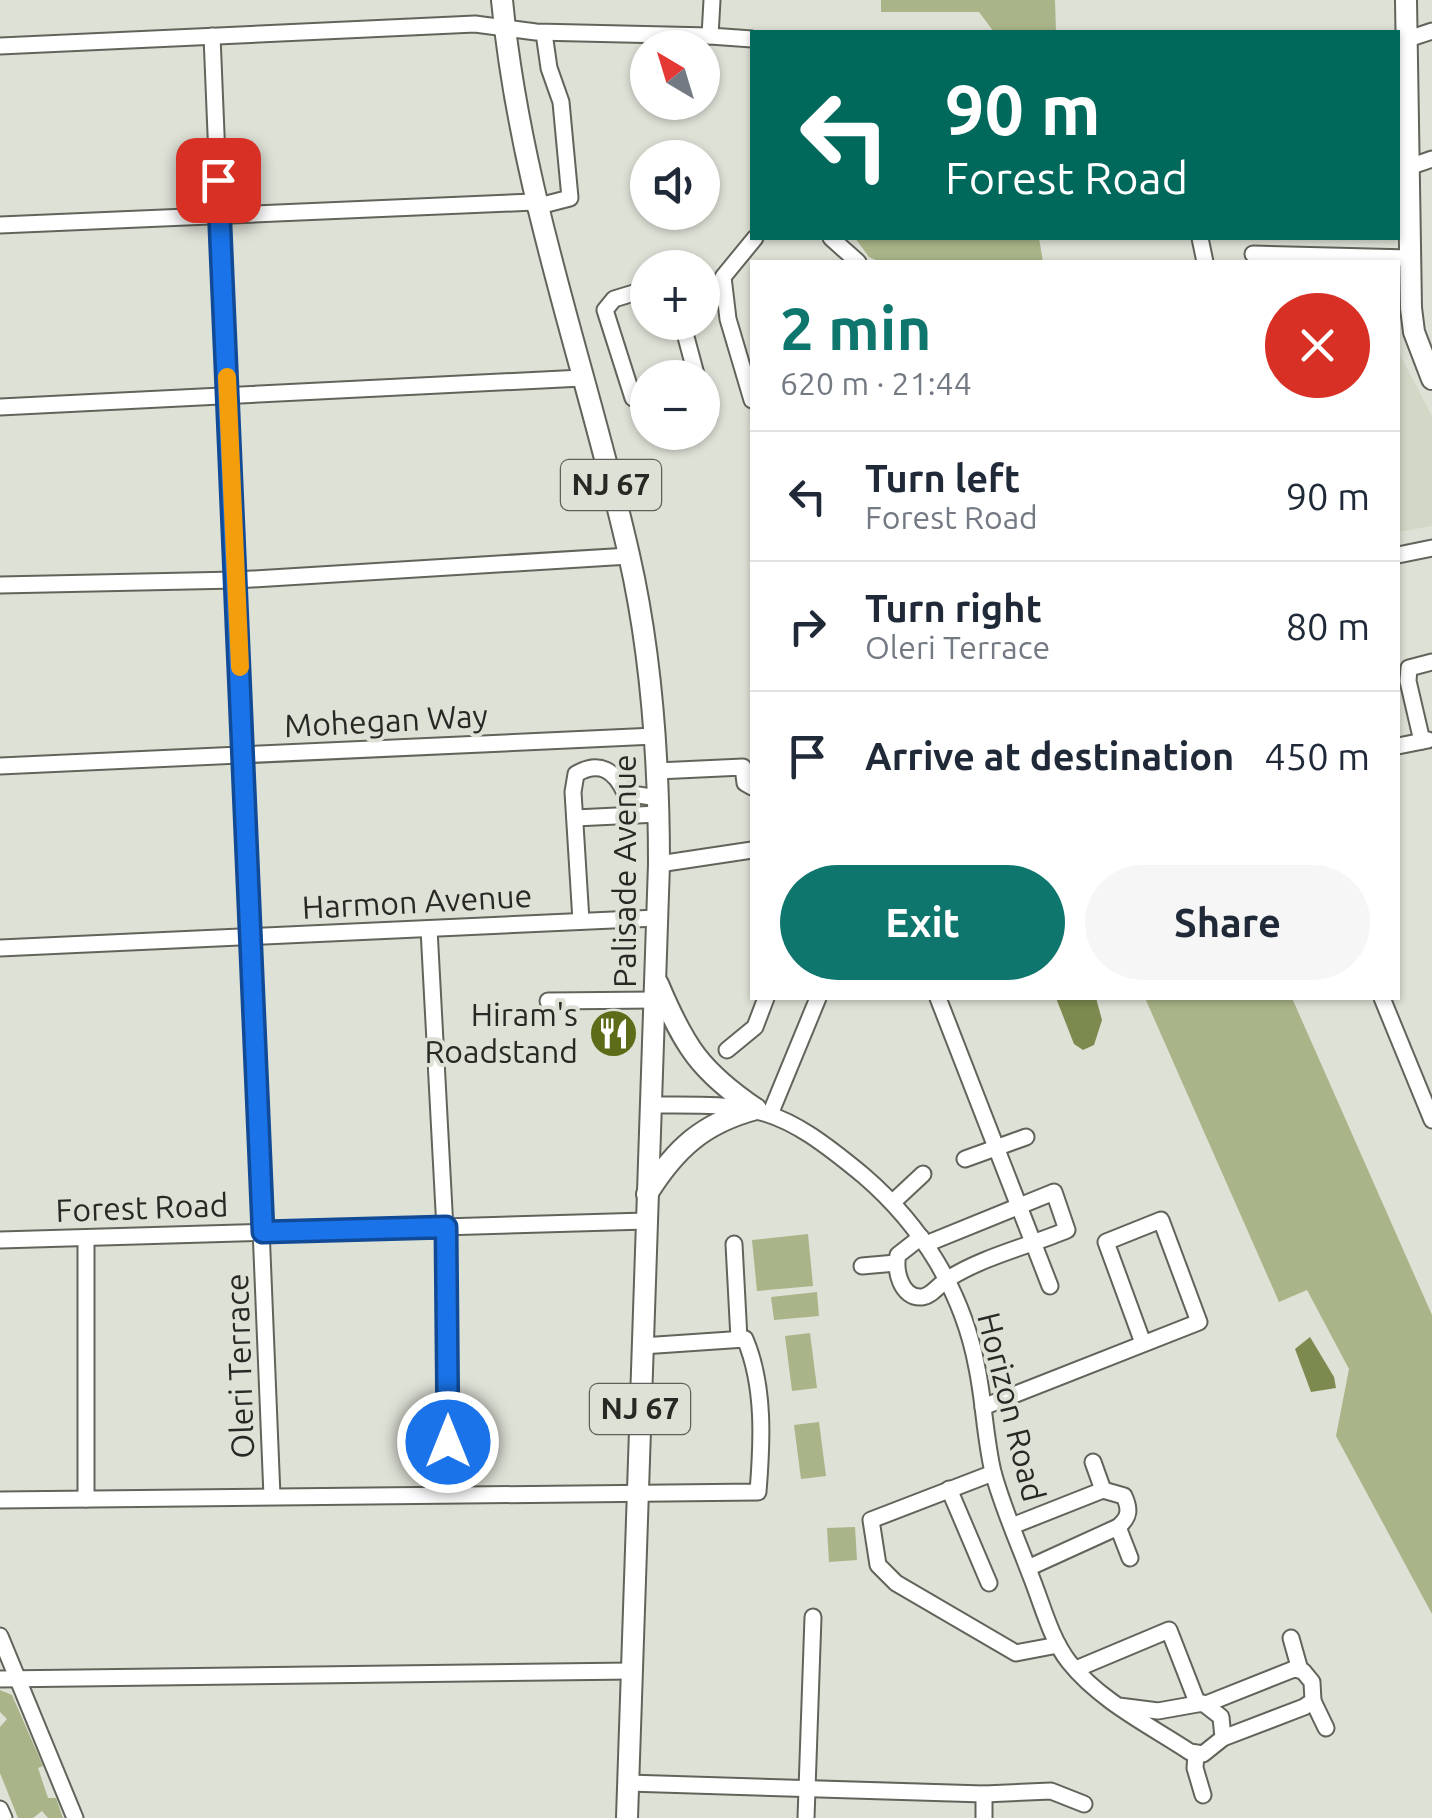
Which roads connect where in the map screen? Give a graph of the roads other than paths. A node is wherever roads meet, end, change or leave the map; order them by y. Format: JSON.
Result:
{"nodes":[{"id":1,"x":502,"y":0,"type":"edge"},
{"id":2,"x":712,"y":0,"type":"edge"},
{"id":3,"x":1406,"y":0,"type":"edge"},
{"id":4,"x":504,"y":26,"type":"junction"},
{"id":5,"x":704,"y":30,"type":"edge"},
{"id":6,"x":1432,"y":31,"type":"edge"},
{"id":7,"x":544,"y":32,"type":"junction"},
{"id":8,"x":212,"y":36,"type":"junction"},
{"id":9,"x":630,"y":39,"type":"edge"},
{"id":10,"x":750,"y":39,"type":"edge"},
{"id":11,"x":1408,"y":39,"type":"junction"},
{"id":12,"x":720,"y":40,"type":"edge"},
{"id":13,"x":0,"y":46,"type":"edge"},
{"id":14,"x":1403,"y":112,"type":"edge"},
{"id":15,"x":1405,"y":154,"type":"edge"},
{"id":16,"x":1432,"y":160,"type":"edge"},
{"id":17,"x":534,"y":205,"type":"junction"},
{"id":18,"x":220,"y":216,"type":"junction"},
{"id":19,"x":0,"y":225,"type":"edge"},
{"id":20,"x":754,"y":240,"type":"edge"},
{"id":21,"x":833,"y":240,"type":"edge"},
{"id":22,"x":1254,"y":254,"type":"dead end"},
{"id":23,"x":1410,"y":258,"type":"junction"},
{"id":24,"x":856,"y":260,"type":"edge"},
{"id":25,"x":630,"y":294,"type":"edge"},
{"id":26,"x":1422,"y":322,"type":"edge"},
{"id":27,"x":582,"y":378,"type":"junction"},
{"id":28,"x":1432,"y":379,"type":"edge"},
{"id":29,"x":630,"y":389,"type":"edge"},
{"id":30,"x":750,"y":393,"type":"edge"},
{"id":31,"x":228,"y":396,"type":"junction"},
{"id":32,"x":0,"y":406,"type":"edge"},
{"id":33,"x":1432,"y":548,"type":"edge"},
{"id":34,"x":1400,"y":555,"type":"edge"},
{"id":35,"x":629,"y":556,"type":"junction"},
{"id":36,"x":236,"y":580,"type":"junction"},
{"id":37,"x":0,"y":586,"type":"edge"},
{"id":38,"x":1432,"y":662,"type":"edge"},
{"id":39,"x":655,"y":736,"type":"junction"},
{"id":40,"x":1427,"y":740,"type":"edge"},
{"id":41,"x":1400,"y":746,"type":"edge"},
{"id":42,"x":244,"y":755,"type":"junction"},
{"id":43,"x":0,"y":766,"type":"edge"},
{"id":44,"x":657,"y":771,"type":"junction"},
{"id":45,"x":750,"y":786,"type":"edge"},
{"id":46,"x":658,"y":806,"type":"junction"},
{"id":47,"x":575,"y":818,"type":"junction"},
{"id":48,"x":750,"y":850,"type":"edge"},
{"id":49,"x":659,"y":864,"type":"junction"},
{"id":50,"x":657,"y":918,"type":"junction"},
{"id":51,"x":581,"y":922,"type":"junction"},
{"id":52,"x":429,"y":929,"type":"junction"},
{"id":53,"x":252,"y":937,"type":"junction"},
{"id":54,"x":0,"y":948,"type":"edge"},
{"id":55,"x":656,"y":978,"type":"junction"},
{"id":56,"x":655,"y":1000,"type":"junction"},
{"id":57,"x":765,"y":1000,"type":"edge"},
{"id":58,"x":817,"y":1000,"type":"edge"},
{"id":59,"x":939,"y":1000,"type":"edge"},
{"id":60,"x":1383,"y":1000,"type":"edge"},
{"id":61,"x":548,"y":1002,"type":"dead end"},
{"id":62,"x":727,"y":1050,"type":"dead end"},
{"id":63,"x":1428,"y":1098,"type":"edge"},
{"id":64,"x":650,"y":1105,"type":"junction"},
{"id":65,"x":763,"y":1111,"type":"junction"},
{"id":66,"x":1432,"y":1120,"type":"edge"},
{"id":67,"x":1026,"y":1136,"type":"dead end"},
{"id":68,"x":996,"y":1148,"type":"junction"},
{"id":69,"x":965,"y":1159,"type":"dead end"},
{"id":70,"x":923,"y":1174,"type":"dead end"},
{"id":71,"x":646,"y":1195,"type":"junction"},
{"id":72,"x":893,"y":1202,"type":"junction"},
{"id":73,"x":1018,"y":1206,"type":"junction"},
{"id":74,"x":646,"y":1221,"type":"junction"},
{"id":75,"x":446,"y":1227,"type":"junction"},
{"id":76,"x":263,"y":1232,"type":"junction"},
{"id":77,"x":86,"y":1238,"type":"junction"},
{"id":78,"x":0,"y":1240,"type":"edge"},
{"id":79,"x":924,"y":1241,"type":"junction"},
{"id":80,"x":734,"y":1244,"type":"dead end"},
{"id":81,"x":1033,"y":1244,"type":"junction"},
{"id":82,"x":896,"y":1263,"type":"junction"},
{"id":83,"x":862,"y":1266,"type":"dead end"},
{"id":84,"x":946,"y":1279,"type":"junction"},
{"id":85,"x":1050,"y":1286,"type":"dead end"},
{"id":86,"x":739,"y":1340,"type":"junction"},
{"id":87,"x":1143,"y":1343,"type":"junction"},
{"id":88,"x":642,"y":1346,"type":"junction"},
{"id":89,"x":983,"y":1406,"type":"junction"},
{"id":90,"x":1093,"y":1462,"type":"dead end"},
{"id":91,"x":994,"y":1472,"type":"junction"},
{"id":92,"x":948,"y":1489,"type":"junction"},
{"id":93,"x":1104,"y":1490,"type":"junction"},
{"id":94,"x":638,"y":1491,"type":"junction"},
{"id":95,"x":448,"y":1493,"type":"junction"},
{"id":96,"x":272,"y":1496,"type":"junction"},
{"id":97,"x":86,"y":1498,"type":"junction"},
{"id":98,"x":0,"y":1500,"type":"edge"},
{"id":99,"x":1012,"y":1526,"type":"junction"},
{"id":100,"x":1118,"y":1526,"type":"junction"},
{"id":101,"x":1130,"y":1558,"type":"dead end"},
{"id":102,"x":1028,"y":1568,"type":"junction"},
{"id":103,"x":990,"y":1584,"type":"dead end"},
{"id":104,"x":813,"y":1617,"type":"dead end"},
{"id":105,"x":0,"y":1636,"type":"edge"},
{"id":106,"x":1291,"y":1638,"type":"dead end"},
{"id":107,"x":1058,"y":1645,"type":"junction"},
{"id":108,"x":1076,"y":1670,"type":"junction"},
{"id":109,"x":1300,"y":1670,"type":"junction"},
{"id":110,"x":632,"y":1671,"type":"junction"},
{"id":111,"x":18,"y":1679,"type":"junction"},
{"id":112,"x":0,"y":1680,"type":"edge"},
{"id":113,"x":1313,"y":1701,"type":"junction"},
{"id":114,"x":1201,"y":1703,"type":"junction"},
{"id":115,"x":1119,"y":1706,"type":"junction"},
{"id":116,"x":1326,"y":1728,"type":"dead end"},
{"id":117,"x":1222,"y":1738,"type":"junction"},
{"id":118,"x":1196,"y":1754,"type":"junction"},
{"id":119,"x":628,"y":1783,"type":"junction"},
{"id":120,"x":807,"y":1788,"type":"junction"},
{"id":121,"x":984,"y":1794,"type":"junction"},
{"id":122,"x":1203,"y":1795,"type":"dead end"},
{"id":123,"x":1084,"y":1804,"type":"dead end"},
{"id":124,"x":0,"y":1809,"type":"edge"},
{"id":125,"x":4,"y":1818,"type":"edge"},
{"id":126,"x":75,"y":1818,"type":"edge"},
{"id":127,"x":627,"y":1818,"type":"edge"},
{"id":128,"x":806,"y":1818,"type":"edge"},
{"id":129,"x":984,"y":1818,"type":"edge"}],
"edges":[{"from":1,"to":4,"type":"main road","name":"Palisade Avenue","number":"NJ 67"},
{"from":2,"to":5,"type":"street"},
{"from":3,"to":11,"type":"main road"},
{"from":4,"to":7,"type":"street"},
{"from":4,"to":8,"type":"street"},
{"from":4,"to":17,"type":"main road","name":"Palisade Avenue","number":"NJ 67"},
{"from":6,"to":11,"type":"street"},
{"from":7,"to":9,"type":"street"},
{"from":7,"to":17,"type":"street"},
{"from":8,"to":13,"type":"street"},
{"from":8,"to":18,"type":"street","name":"Oleri Terrace"},
{"from":10,"to":12,"type":"street"},
{"from":11,"to":14,"type":"main road"},
{"from":14,"to":15,"type":"main road"},
{"from":15,"to":16,"type":"street"},
{"from":15,"to":23,"type":"main road"},
{"from":17,"to":18,"type":"street"},
{"from":17,"to":27,"type":"main road","name":"Palisade Avenue","number":"NJ 67"},
{"from":18,"to":19,"type":"street"},
{"from":18,"to":31,"type":"street","name":"Oleri Terrace"},
{"from":20,"to":30,"type":"street"},
{"from":21,"to":24,"type":"street"},
{"from":22,"to":23,"type":"street"},
{"from":23,"to":26,"type":"main road"},
{"from":25,"to":29,"type":"street"},
{"from":26,"to":28,"type":"main road"},
{"from":27,"to":31,"type":"street"},
{"from":27,"to":35,"type":"main road","name":"Palisade Avenue","number":"NJ 67"},
{"from":31,"to":32,"type":"street"},
{"from":31,"to":36,"type":"street","name":"Oleri Terrace"},
{"from":33,"to":34,"type":"street"},
{"from":35,"to":36,"type":"street"},
{"from":35,"to":39,"type":"main road","name":"Palisade Avenue","number":"NJ 67"},
{"from":36,"to":37,"type":"street"},
{"from":36,"to":42,"type":"street","name":"Oleri Terrace"},
{"from":38,"to":40,"type":"street"},
{"from":39,"to":42,"type":"street","name":"Mohegan Way"},
{"from":39,"to":44,"type":"main road","name":"Palisade Avenue","number":"NJ 67"},
{"from":40,"to":41,"type":"street"},
{"from":42,"to":43,"type":"street","name":"Mohegan Way"},
{"from":42,"to":53,"type":"street","name":"Oleri Terrace"},
{"from":44,"to":45,"type":"street"},
{"from":44,"to":46,"type":"main road","name":"Palisade Avenue","number":"NJ 67"},
{"from":46,"to":47,"type":"street"},
{"from":46,"to":47,"type":"street"},
{"from":46,"to":49,"type":"main road","name":"Palisade Avenue","number":"NJ 67"},
{"from":47,"to":51,"type":"street"},
{"from":48,"to":49,"type":"street"},
{"from":49,"to":50,"type":"main road","name":"Palisade Avenue","number":"NJ 67"},
{"from":50,"to":51,"type":"street","name":"Harmon Avenue"},
{"from":50,"to":55,"type":"main road","name":"Palisade Avenue","number":"NJ 67"},
{"from":51,"to":52,"type":"street","name":"Harmon Avenue"},
{"from":52,"to":53,"type":"street","name":"Harmon Avenue"},
{"from":52,"to":75,"type":"street"},
{"from":53,"to":54,"type":"street","name":"Harmon Avenue"},
{"from":53,"to":76,"type":"street","name":"Oleri Terrace"},
{"from":55,"to":56,"type":"main road","name":"Palisade Avenue","number":"NJ 67"},
{"from":55,"to":65,"type":"main road"},
{"from":56,"to":61,"type":"street"},
{"from":56,"to":64,"type":"main road","name":"Palisade Avenue","number":"NJ 67"},
{"from":57,"to":62,"type":"street"},
{"from":58,"to":65,"type":"street"},
{"from":59,"to":68,"type":"street"},
{"from":60,"to":63,"type":"street"},
{"from":63,"to":66,"type":"street"},
{"from":64,"to":65,"type":"street"},
{"from":64,"to":71,"type":"main road","name":"Palisade Avenue","number":"NJ 67"},
{"from":65,"to":71,"type":"main road"},
{"from":65,"to":72,"type":"street","name":"Horizon Road"},
{"from":67,"to":68,"type":"street"},
{"from":68,"to":69,"type":"street"},
{"from":68,"to":73,"type":"street"},
{"from":70,"to":72,"type":"street"},
{"from":71,"to":74,"type":"main road","name":"Palisade Avenue","number":"NJ 67"},
{"from":72,"to":79,"type":"street","name":"Horizon Road"},
{"from":73,"to":79,"type":"street"},
{"from":73,"to":81,"type":"street"},
{"from":73,"to":81,"type":"street"},
{"from":74,"to":75,"type":"street","name":"Forest Road"},
{"from":74,"to":88,"type":"main road","name":"Palisade Avenue","number":"NJ 67"},
{"from":75,"to":76,"type":"street","name":"Forest Road"},
{"from":75,"to":95,"type":"street"},
{"from":76,"to":77,"type":"street","name":"Forest Road"},
{"from":76,"to":96,"type":"street","name":"Oleri Terrace"},
{"from":77,"to":78,"type":"street","name":"Forest Road"},
{"from":77,"to":97,"type":"street"},
{"from":79,"to":82,"type":"street"},
{"from":79,"to":84,"type":"street","name":"Horizon Road"},
{"from":80,"to":86,"type":"street"},
{"from":81,"to":84,"type":"street"},
{"from":81,"to":85,"type":"street"},
{"from":82,"to":83,"type":"street"},
{"from":82,"to":84,"type":"street"},
{"from":84,"to":89,"type":"street","name":"Horizon Road"},
{"from":86,"to":88,"type":"street"},
{"from":86,"to":94,"type":"street"},
{"from":87,"to":87,"type":"street"},
{"from":87,"to":89,"type":"street"},
{"from":88,"to":94,"type":"main road","name":"Palisade Avenue","number":"NJ 67"},
{"from":89,"to":91,"type":"street","name":"Horizon Road"},
{"from":90,"to":93,"type":"street"},
{"from":91,"to":92,"type":"street"},
{"from":91,"to":99,"type":"street","name":"Horizon Road"},
{"from":92,"to":103,"type":"street"},
{"from":92,"to":107,"type":"street"},
{"from":93,"to":99,"type":"street"},
{"from":93,"to":100,"type":"street"},
{"from":94,"to":95,"type":"street"},
{"from":94,"to":110,"type":"main road","name":"Palisade Avenue","number":"NJ 67"},
{"from":95,"to":96,"type":"street"},
{"from":96,"to":97,"type":"street"},
{"from":97,"to":98,"type":"street"},
{"from":99,"to":102,"type":"street","name":"Horizon Road"},
{"from":100,"to":101,"type":"street"},
{"from":100,"to":102,"type":"street"},
{"from":102,"to":107,"type":"street","name":"Horizon Road"},
{"from":104,"to":120,"type":"street"},
{"from":105,"to":111,"type":"street"},
{"from":106,"to":109,"type":"street"},
{"from":107,"to":108,"type":"street","name":"Horizon Road"},
{"from":108,"to":114,"type":"street"},
{"from":108,"to":115,"type":"street","name":"Horizon Road"},
{"from":109,"to":113,"type":"street"},
{"from":109,"to":114,"type":"street"},
{"from":110,"to":111,"type":"street"},
{"from":110,"to":119,"type":"main road","name":"Palisade Avenue","number":"NJ 67"},
{"from":111,"to":112,"type":"street"},
{"from":111,"to":126,"type":"street"},
{"from":113,"to":116,"type":"street"},
{"from":113,"to":117,"type":"street"},
{"from":114,"to":115,"type":"street"},
{"from":114,"to":117,"type":"street"},
{"from":115,"to":118,"type":"street","name":"Horizon Road"},
{"from":117,"to":118,"type":"street"},
{"from":118,"to":122,"type":"street"},
{"from":119,"to":120,"type":"street"},
{"from":119,"to":127,"type":"main road","name":"Palisade Avenue","number":"NJ 67"},
{"from":120,"to":121,"type":"street"},
{"from":120,"to":128,"type":"street"},
{"from":121,"to":123,"type":"street"},
{"from":121,"to":129,"type":"street"},
{"from":124,"to":125,"type":"street"}]}
